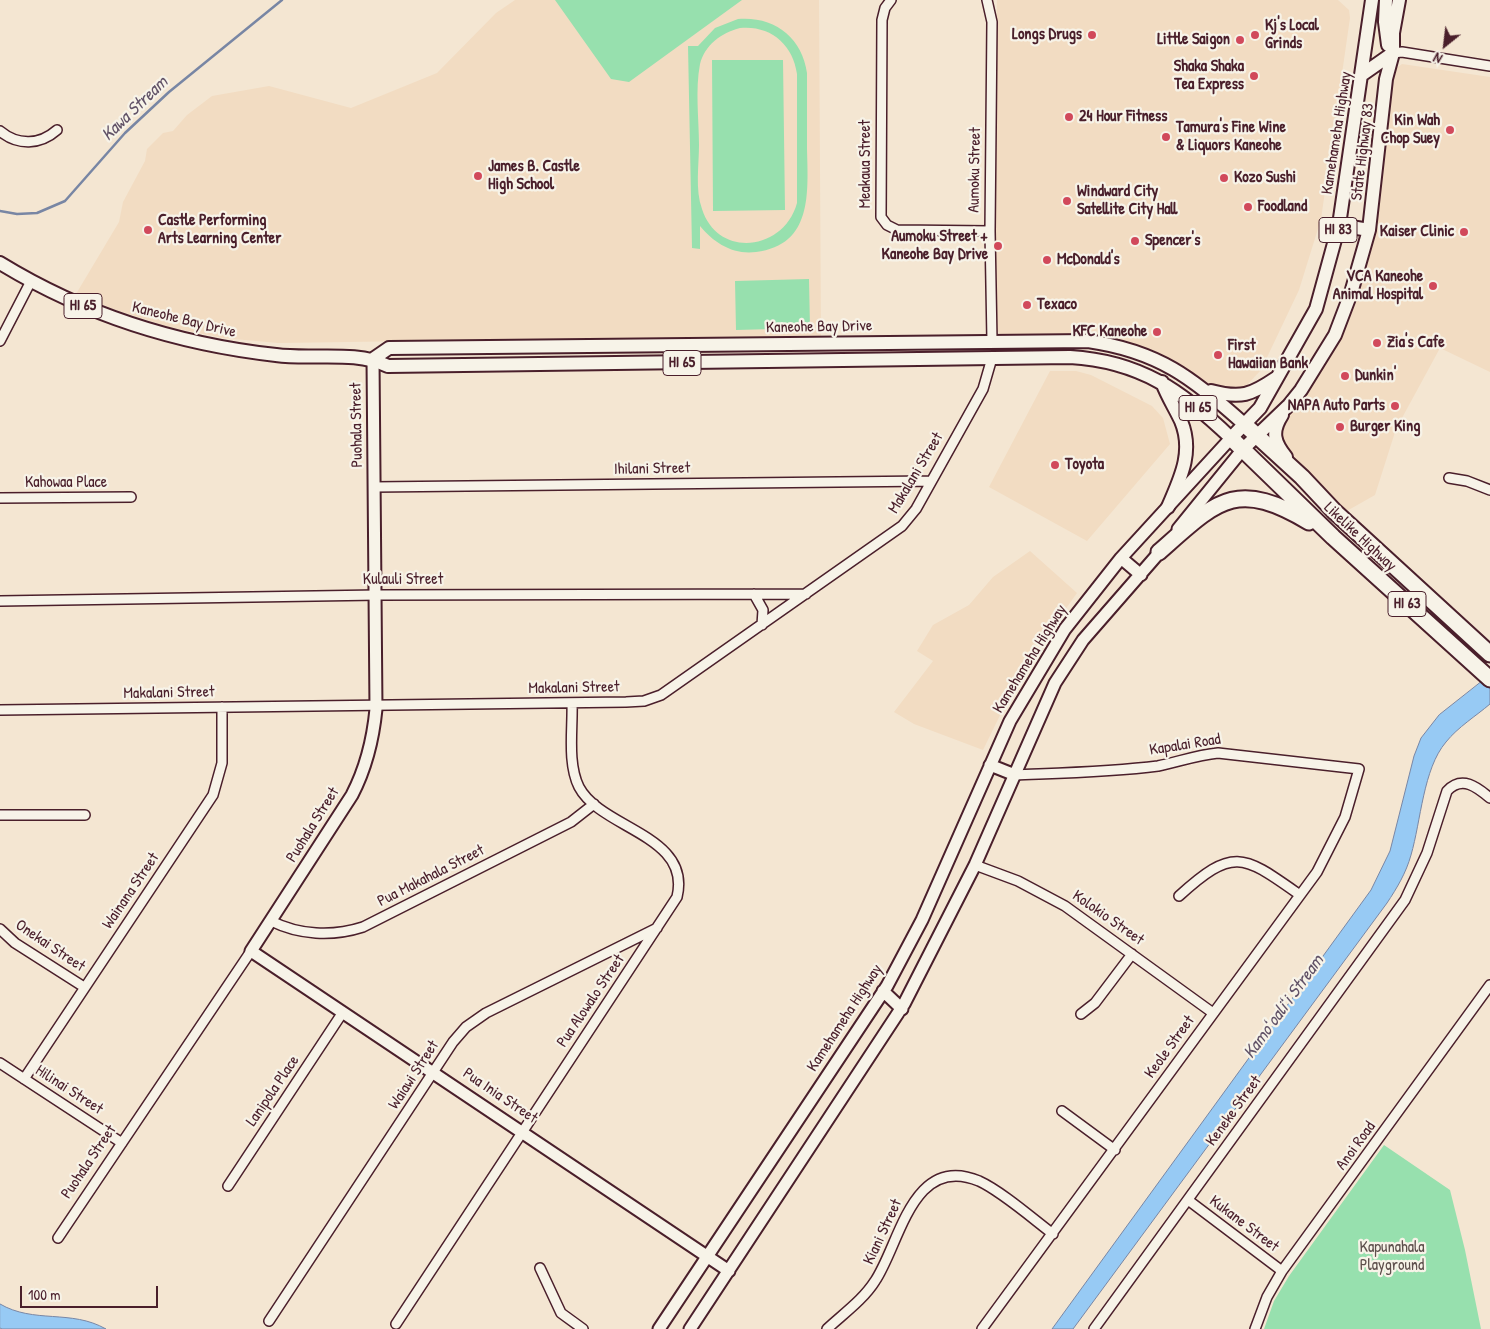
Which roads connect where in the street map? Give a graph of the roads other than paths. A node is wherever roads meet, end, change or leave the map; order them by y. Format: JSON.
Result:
{"nodes":[{"id":1,"x":892,"y":0,"type":"edge"},
{"id":2,"x":987,"y":0,"type":"edge"},
{"id":3,"x":1372,"y":0,"type":"edge"},
{"id":4,"x":1386,"y":0,"type":"edge"},
{"id":5,"x":1399,"y":0,"type":"edge"},
{"id":6,"x":1393,"y":54,"type":"junction"},
{"id":7,"x":1490,"y":66,"type":"edge"},
{"id":8,"x":1363,"y":74,"type":"junction"},
{"id":9,"x":57,"y":130,"type":"dead end"},
{"id":10,"x":0,"y":131,"type":"edge"},
{"id":11,"x":1339,"y":225,"type":"junction"},
{"id":12,"x":1369,"y":230,"type":"junction"},
{"id":13,"x":990,"y":231,"type":"junction"},
{"id":14,"x":0,"y":263,"type":"edge"},
{"id":15,"x":31,"y":281,"type":"junction"},
{"id":16,"x":0,"y":341,"type":"edge"},
{"id":17,"x":992,"y":341,"type":"junction"},
{"id":18,"x":503,"y":347,"type":"junction"},
{"id":19,"x":992,"y":358,"type":"junction"},
{"id":20,"x":373,"y":359,"type":"junction"},
{"id":21,"x":504,"y":365,"type":"junction"},
{"id":22,"x":1280,"y":375,"type":"junction"},
{"id":23,"x":1162,"y":382,"type":"junction"},
{"id":24,"x":1208,"y":390,"type":"junction"},
{"id":25,"x":1289,"y":405,"type":"junction"},
{"id":26,"x":1244,"y":424,"type":"junction"},
{"id":27,"x":1258,"y":436,"type":"junction"},
{"id":28,"x":1231,"y":438,"type":"junction"},
{"id":29,"x":1243,"y":450,"type":"junction"},
{"id":30,"x":1302,"y":477,"type":"junction"},
{"id":31,"x":1449,"y":478,"type":"dead end"},
{"id":32,"x":931,"y":481,"type":"junction"},
{"id":33,"x":374,"y":487,"type":"junction"},
{"id":34,"x":1490,"y":490,"type":"edge"},
{"id":35,"x":132,"y":497,"type":"dead end"},
{"id":36,"x":0,"y":498,"type":"edge"},
{"id":37,"x":1168,"y":508,"type":"junction"},
{"id":38,"x":1330,"y":534,"type":"junction"},
{"id":39,"x":1160,"y":552,"type":"junction"},
{"id":40,"x":1121,"y":558,"type":"junction"},
{"id":41,"x":1141,"y":575,"type":"junction"},
{"id":42,"x":754,"y":594,"type":"junction"},
{"id":43,"x":806,"y":594,"type":"junction"},
{"id":44,"x":375,"y":595,"type":"junction"},
{"id":45,"x":0,"y":601,"type":"edge"},
{"id":46,"x":762,"y":625,"type":"junction"},
{"id":47,"x":1490,"y":654,"type":"edge"},
{"id":48,"x":1488,"y":677,"type":"edge"},
{"id":49,"x":572,"y":703,"type":"junction"},
{"id":50,"x":376,"y":705,"type":"junction"},
{"id":51,"x":222,"y":707,"type":"junction"},
{"id":52,"x":0,"y":710,"type":"edge"},
{"id":53,"x":990,"y":765,"type":"junction"},
{"id":54,"x":1359,"y":769,"type":"joint"},
{"id":55,"x":1015,"y":775,"type":"junction"},
{"id":56,"x":1490,"y":798,"type":"edge"},
{"id":57,"x":594,"y":804,"type":"junction"},
{"id":58,"x":0,"y":815,"type":"edge"},
{"id":59,"x":85,"y":815,"type":"dead end"},
{"id":60,"x":975,"y":865,"type":"junction"},
{"id":61,"x":1300,"y":895,"type":"junction"},
{"id":62,"x":1179,"y":896,"type":"dead end"},
{"id":63,"x":271,"y":921,"type":"junction"},
{"id":64,"x":658,"y":928,"type":"junction"},
{"id":65,"x":0,"y":929,"type":"edge"},
{"id":66,"x":251,"y":951,"type":"junction"},
{"id":67,"x":1132,"y":954,"type":"junction"},
{"id":68,"x":84,"y":987,"type":"junction"},
{"id":69,"x":1488,"y":990,"type":"edge"},
{"id":70,"x":883,"y":991,"type":"junction"},
{"id":71,"x":902,"y":1008,"type":"junction"},
{"id":72,"x":343,"y":1012,"type":"junction"},
{"id":73,"x":1213,"y":1013,"type":"junction"},
{"id":74,"x":1081,"y":1014,"type":"dead end"},
{"id":75,"x":0,"y":1063,"type":"edge"},
{"id":76,"x":434,"y":1072,"type":"junction"},
{"id":77,"x":24,"y":1079,"type":"junction"},
{"id":78,"x":1062,"y":1111,"type":"dead end"},
{"id":79,"x":522,"y":1130,"type":"junction"},
{"id":80,"x":122,"y":1143,"type":"junction"},
{"id":81,"x":1115,"y":1150,"type":"junction"},
{"id":82,"x":228,"y":1186,"type":"dead end"},
{"id":83,"x":1188,"y":1200,"type":"junction"},
{"id":84,"x":1053,"y":1234,"type":"junction"},
{"id":85,"x":58,"y":1238,"type":"dead end"},
{"id":86,"x":708,"y":1255,"type":"junction"},
{"id":87,"x":540,"y":1268,"type":"dead end"},
{"id":88,"x":729,"y":1271,"type":"junction"},
{"id":89,"x":1282,"y":1271,"type":"junction"},
{"id":90,"x":269,"y":1320,"type":"dead end"},
{"id":91,"x":396,"y":1324,"type":"dead end"},
{"id":92,"x":583,"y":1329,"type":"edge"},
{"id":93,"x":659,"y":1329,"type":"edge"},
{"id":94,"x":690,"y":1329,"type":"edge"},
{"id":95,"x":827,"y":1329,"type":"edge"},
{"id":96,"x":982,"y":1329,"type":"edge"},
{"id":97,"x":1094,"y":1329,"type":"edge"},
{"id":98,"x":1255,"y":1329,"type":"edge"}],
"edges":[{"from":1,"to":13,"type":"street","name":"Meakaua Street"},
{"from":2,"to":13,"type":"street","name":"Aumoku Street"},
{"from":3,"to":8,"type":"main road","name":"Kamehameha Highway","number":"HI 83"},
{"from":4,"to":6,"type":"main road"},
{"from":5,"to":6,"type":"main road","name":"State Highway 83","number":"HI 83"},
{"from":6,"to":7,"type":"street"},
{"from":6,"to":8,"type":"main road"},
{"from":6,"to":12,"type":"main road","name":"State Highway 83","number":"HI 83"},
{"from":8,"to":11,"type":"main road","name":"Kamehameha Highway","number":"HI 83"},
{"from":9,"to":10,"type":"street"},
{"from":11,"to":12,"type":"main road"},
{"from":11,"to":22,"type":"main road","name":"Kamehameha Highway","number":"HI 83"},
{"from":12,"to":25,"type":"main road","name":"State Highway 83","number":"HI 83"},
{"from":13,"to":17,"type":"street","name":"Aumoku Street"},
{"from":14,"to":15,"type":"main road","name":"Kaneohe Bay Drive","number":"HI 65"},
{"from":15,"to":16,"type":"street"},
{"from":15,"to":20,"type":"main road","name":"Kaneohe Bay Drive","number":"HI 65"},
{"from":17,"to":18,"type":"main road","name":"Kaneohe Bay Drive","number":"HI 65"},
{"from":17,"to":19,"type":"main road"},
{"from":17,"to":24,"type":"main road","name":"Kaneohe Bay Drive","number":"HI 65"},
{"from":18,"to":20,"type":"main road","name":"Kaneohe Bay Drive","number":"HI 65"},
{"from":18,"to":21,"type":"main road"},
{"from":19,"to":21,"type":"main road","name":"Kaneohe Bay Drive","number":"HI 65"},
{"from":19,"to":23,"type":"main road","name":"Kaneohe Bay Drive","number":"HI 65"},
{"from":19,"to":32,"type":"street","name":"Makalani Street"},
{"from":20,"to":21,"type":"main road","name":"Kaneohe Bay Drive","number":"HI 65"},
{"from":20,"to":33,"type":"main road","name":"Puohala Street"},
{"from":22,"to":24,"type":"main road"},
{"from":22,"to":26,"type":"main road","name":"Kamehameha Highway","number":"HI 83"},
{"from":23,"to":28,"type":"main road","name":"Kaneohe Bay Drive","number":"HI 65"},
{"from":23,"to":37,"type":"main road"},
{"from":24,"to":26,"type":"main road","name":"Kaneohe Bay Drive","number":"HI 65"},
{"from":25,"to":27,"type":"main road","name":"State Highway 83"},
{"from":25,"to":30,"type":"main road","number":"HI 83"},
{"from":26,"to":27,"type":"highway","name":"Likelike Highway","number":"HI 63"},
{"from":26,"to":28,"type":"main road","name":"Kamehameha Highway","number":"HI 83"},
{"from":27,"to":29,"type":"main road","name":"State Highway 83"},
{"from":27,"to":30,"type":"highway","name":"Likelike Highway","number":"HI 63"},
{"from":28,"to":29,"type":"highway","name":"Likelike Highway","number":"HI 63"},
{"from":28,"to":37,"type":"main road","name":"Kamehameha Highway"},
{"from":29,"to":38,"type":"highway","name":"Likelike Highway","number":"HI 63"},
{"from":29,"to":39,"type":"main road"},
{"from":30,"to":47,"type":"highway","name":"Likelike Highway","number":"HI 63"},
{"from":31,"to":34,"type":"street"},
{"from":32,"to":33,"type":"street","name":"Ihilani Street"},
{"from":32,"to":43,"type":"street","name":"Makalani Street"},
{"from":33,"to":44,"type":"main road","name":"Puohala Street"},
{"from":35,"to":36,"type":"street","name":"Kahowaa Place"},
{"from":37,"to":40,"type":"main road","name":"Kamehameha Highway"},
{"from":38,"to":39,"type":"highway"},
{"from":38,"to":48,"type":"highway","name":"Likelike Highway","number":"HI 63"},
{"from":39,"to":41,"type":"main road"},
{"from":40,"to":41,"type":"main road"},
{"from":40,"to":53,"type":"main road","name":"Kamehameha Highway"},
{"from":41,"to":55,"type":"main road"},
{"from":42,"to":43,"type":"street","name":"Kulauli Street"},
{"from":42,"to":44,"type":"street","name":"Kulauli Street"},
{"from":42,"to":46,"type":"street"},
{"from":43,"to":46,"type":"street","name":"Makalani Street"},
{"from":44,"to":45,"type":"street","name":"Kulauli Street"},
{"from":44,"to":50,"type":"main road","name":"Puohala Street"},
{"from":46,"to":49,"type":"street","name":"Makalani Street"},
{"from":49,"to":50,"type":"street","name":"Makalani Street"},
{"from":49,"to":57,"type":"street","name":"Pua Alowalo Street"},
{"from":50,"to":51,"type":"street","name":"Makalani Street"},
{"from":50,"to":63,"type":"main road","name":"Puohala Street"},
{"from":51,"to":52,"type":"street","name":"Makalani Street"},
{"from":51,"to":68,"type":"street","name":"Wainana Street"},
{"from":53,"to":55,"type":"main road"},
{"from":53,"to":70,"type":"main road","name":"Kamehameha Highway"},
{"from":54,"to":55,"type":"street","name":"Kapalai Road"},
{"from":54,"to":61,"type":"street","name":"Keole Street"},
{"from":55,"to":60,"type":"main road"},
{"from":56,"to":83,"type":"street","name":"Keneke Street"},
{"from":57,"to":63,"type":"street","name":"Pua Makahala Street"},
{"from":57,"to":64,"type":"street","name":"Pua Alowalo Street"},
{"from":58,"to":59,"type":"street"},
{"from":60,"to":67,"type":"street","name":"Kolokio Street"},
{"from":60,"to":71,"type":"main road"},
{"from":61,"to":62,"type":"street"},
{"from":61,"to":73,"type":"street","name":"Keole Street"},
{"from":63,"to":66,"type":"main road","name":"Puohala Street"},
{"from":64,"to":76,"type":"street","name":"Waiawi Street"},
{"from":64,"to":79,"type":"street","name":"Pua Alowalo Street"},
{"from":65,"to":68,"type":"street","name":"Onekai Street"},
{"from":66,"to":72,"type":"main road","name":"Pua Inia Street"},
{"from":66,"to":80,"type":"street","name":"Puohala Street"},
{"from":67,"to":73,"type":"street","name":"Kolokio Street"},
{"from":67,"to":74,"type":"street"},
{"from":68,"to":77,"type":"street","name":"Wainana Street"},
{"from":69,"to":89,"type":"street","name":"Anoi Road"},
{"from":70,"to":71,"type":"main road"},
{"from":70,"to":86,"type":"main road","name":"Kamehameha Highway"},
{"from":71,"to":88,"type":"main road"},
{"from":72,"to":76,"type":"main road","name":"Pua Inia Street"},
{"from":72,"to":82,"type":"street","name":"Lanipola Place"},
{"from":73,"to":81,"type":"street","name":"Keole Street"},
{"from":75,"to":77,"type":"street","name":"Hilinai Street"},
{"from":76,"to":79,"type":"main road","name":"Pua Inia Street"},
{"from":76,"to":90,"type":"street","name":"Waiawi Street"},
{"from":77,"to":80,"type":"street","name":"Hilinai Street"},
{"from":78,"to":81,"type":"street"},
{"from":79,"to":86,"type":"main road","name":"Pua Inia Street"},
{"from":79,"to":91,"type":"street","name":"Pua Alowalo Street"},
{"from":80,"to":85,"type":"street","name":"Puohala Street"},
{"from":81,"to":84,"type":"street","name":"Keole Street"},
{"from":83,"to":89,"type":"street","name":"Kukane Street"},
{"from":83,"to":97,"type":"street","name":"Keneke Street"},
{"from":84,"to":95,"type":"street","name":"Kiani Street"},
{"from":84,"to":96,"type":"street","name":"Keole Street"},
{"from":86,"to":88,"type":"main road","name":"Pua Inia Street"},
{"from":86,"to":93,"type":"main road","name":"Kamehameha Highway"},
{"from":87,"to":92,"type":"street"},
{"from":88,"to":94,"type":"main road"},
{"from":89,"to":98,"type":"street","name":"Anoi Road"}]}
